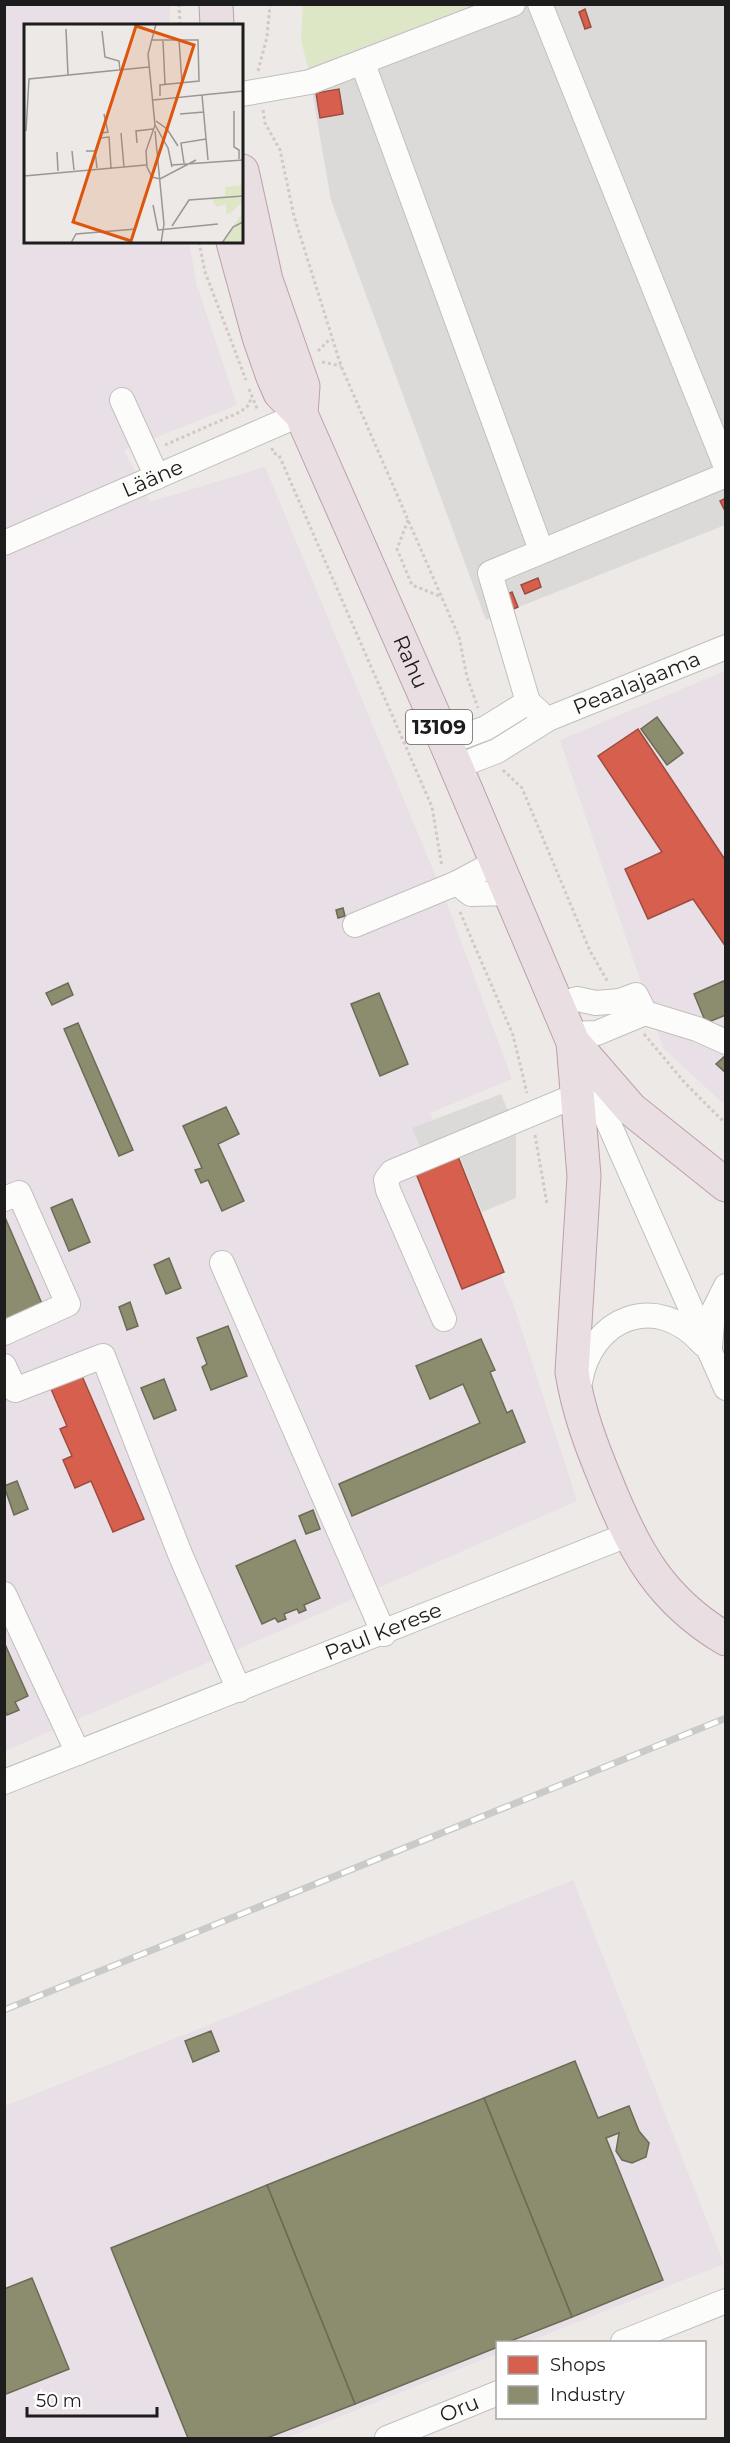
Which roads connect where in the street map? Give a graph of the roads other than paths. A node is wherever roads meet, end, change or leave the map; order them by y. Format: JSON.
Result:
{"nodes":[{"id":1,"x":216,"y":4,"type":"edge"},
{"id":2,"x":513,"y":4,"type":"edge"},
{"id":3,"x":540,"y":4,"type":"edge"},
{"id":4,"x":217,"y":24,"type":"edge"},
{"id":5,"x":363,"y":64,"type":"junction"},
{"id":6,"x":250,"y":93,"type":"edge"},
{"id":7,"x":243,"y":176,"type":"edge"},
{"id":8,"x":233,"y":243,"type":"edge"},
{"id":9,"x":122,"y":400,"type":"dead end"},
{"id":10,"x":301,"y":414,"type":"junction"},
{"id":11,"x":726,"y":467,"type":"edge"},
{"id":12,"x":726,"y":475,"type":"edge"},
{"id":13,"x":157,"y":477,"type":"junction"},
{"id":14,"x":4,"y":543,"type":"edge"},
{"id":15,"x":541,"y":550,"type":"junction"},
{"id":16,"x":726,"y":647,"type":"edge"},
{"id":17,"x":528,"y":702,"type":"junction"},
{"id":18,"x":548,"y":719,"type":"junction"},
{"id":19,"x":451,"y":755,"type":"junction"},
{"id":20,"x":496,"y":862,"type":"junction"},
{"id":21,"x":453,"y":885,"type":"junction"},
{"id":22,"x":510,"y":893,"type":"junction"},
{"id":23,"x":355,"y":925,"type":"dead end"},
{"id":24,"x":632,"y":1011,"type":"junction"},
{"id":25,"x":577,"y":1035,"type":"junction"},
{"id":26,"x":726,"y":1042,"type":"edge"},
{"id":27,"x":576,"y":1095,"type":"junction"},
{"id":28,"x":726,"y":1185,"type":"edge"},
{"id":29,"x":4,"y":1199,"type":"edge"},
{"id":30,"x":222,"y":1263,"type":"dead end"},
{"id":31,"x":726,"y":1286,"type":"edge"},
{"id":32,"x":444,"y":1319,"type":"dead end"},
{"id":33,"x":4,"y":1333,"type":"edge"},
{"id":34,"x":710,"y":1352,"type":"junction"},
{"id":35,"x":4,"y":1366,"type":"edge"},
{"id":36,"x":726,"y":1388,"type":"edge"},
{"id":37,"x":577,"y":1402,"type":"junction"},
{"id":38,"x":627,"y":1535,"type":"junction"},
{"id":39,"x":4,"y":1594,"type":"edge"},
{"id":40,"x":384,"y":1634,"type":"junction"},
{"id":41,"x":726,"y":1638,"type":"edge"},
{"id":42,"x":239,"y":1690,"type":"junction"},
{"id":43,"x":78,"y":1753,"type":"junction"},
{"id":44,"x":4,"y":1782,"type":"edge"},
{"id":45,"x":726,"y":2301,"type":"edge"},
{"id":46,"x":628,"y":2341,"type":"edge"},
{"id":47,"x":496,"y":2394,"type":"edge"},
{"id":48,"x":387,"y":2439,"type":"edge"}],
"edges":[{"from":1,"to":4,"type":"highway"},
{"from":2,"to":5,"type":"street"},
{"from":3,"to":11,"type":"street"},
{"from":5,"to":6,"type":"street"},
{"from":5,"to":15,"type":"street"},
{"from":7,"to":10,"type":"highway","name":"Rahu","number":"13109"},
{"from":8,"to":10,"type":"highway","name":"Rahu","number":"13109"},
{"from":9,"to":13,"type":"street"},
{"from":10,"to":13,"type":"street","name":"Lääne"},
{"from":10,"to":19,"type":"highway","name":"Rahu","number":"13109"},
{"from":12,"to":15,"type":"street"},
{"from":13,"to":14,"type":"street","name":"Lääne"},
{"from":15,"to":17,"type":"street"},
{"from":16,"to":18,"type":"street","name":"Peaalajaama"},
{"from":17,"to":18,"type":"street","name":"Peaalajaama"},
{"from":17,"to":19,"type":"street"},
{"from":18,"to":19,"type":"street","name":"Peaalajaama"},
{"from":19,"to":20,"type":"highway","name":"Rahu","number":"13109"},
{"from":20,"to":21,"type":"street"},
{"from":20,"to":22,"type":"highway","name":"Rahu","number":"13109"},
{"from":21,"to":22,"type":"street"},
{"from":21,"to":23,"type":"street"},
{"from":22,"to":25,"type":"highway","name":"Rahu","number":"13109"},
{"from":24,"to":25,"type":"street"},
{"from":24,"to":25,"type":"street"},
{"from":24,"to":26,"type":"street"},
{"from":25,"to":27,"type":"highway"},
{"from":25,"to":28,"type":"highway"},
{"from":25,"to":34,"type":"street","number":"13109"},
{"from":27,"to":32,"type":"street"},
{"from":27,"to":37,"type":"highway"},
{"from":29,"to":33,"type":"street"},
{"from":30,"to":40,"type":"street"},
{"from":31,"to":34,"type":"street"},
{"from":34,"to":36,"type":"street","number":"13109"},
{"from":34,"to":37,"type":"street"},
{"from":35,"to":42,"type":"street"},
{"from":37,"to":38,"type":"highway"},
{"from":38,"to":40,"type":"street","name":"Paul Kerese"},
{"from":38,"to":41,"type":"highway"},
{"from":39,"to":43,"type":"street"},
{"from":40,"to":42,"type":"street","name":"Paul Kerese"},
{"from":42,"to":43,"type":"street","name":"Paul Kerese"},
{"from":43,"to":44,"type":"street","name":"Paul Kerese"},
{"from":45,"to":46,"type":"street"},
{"from":47,"to":48,"type":"street","name":"Oru"}]}
